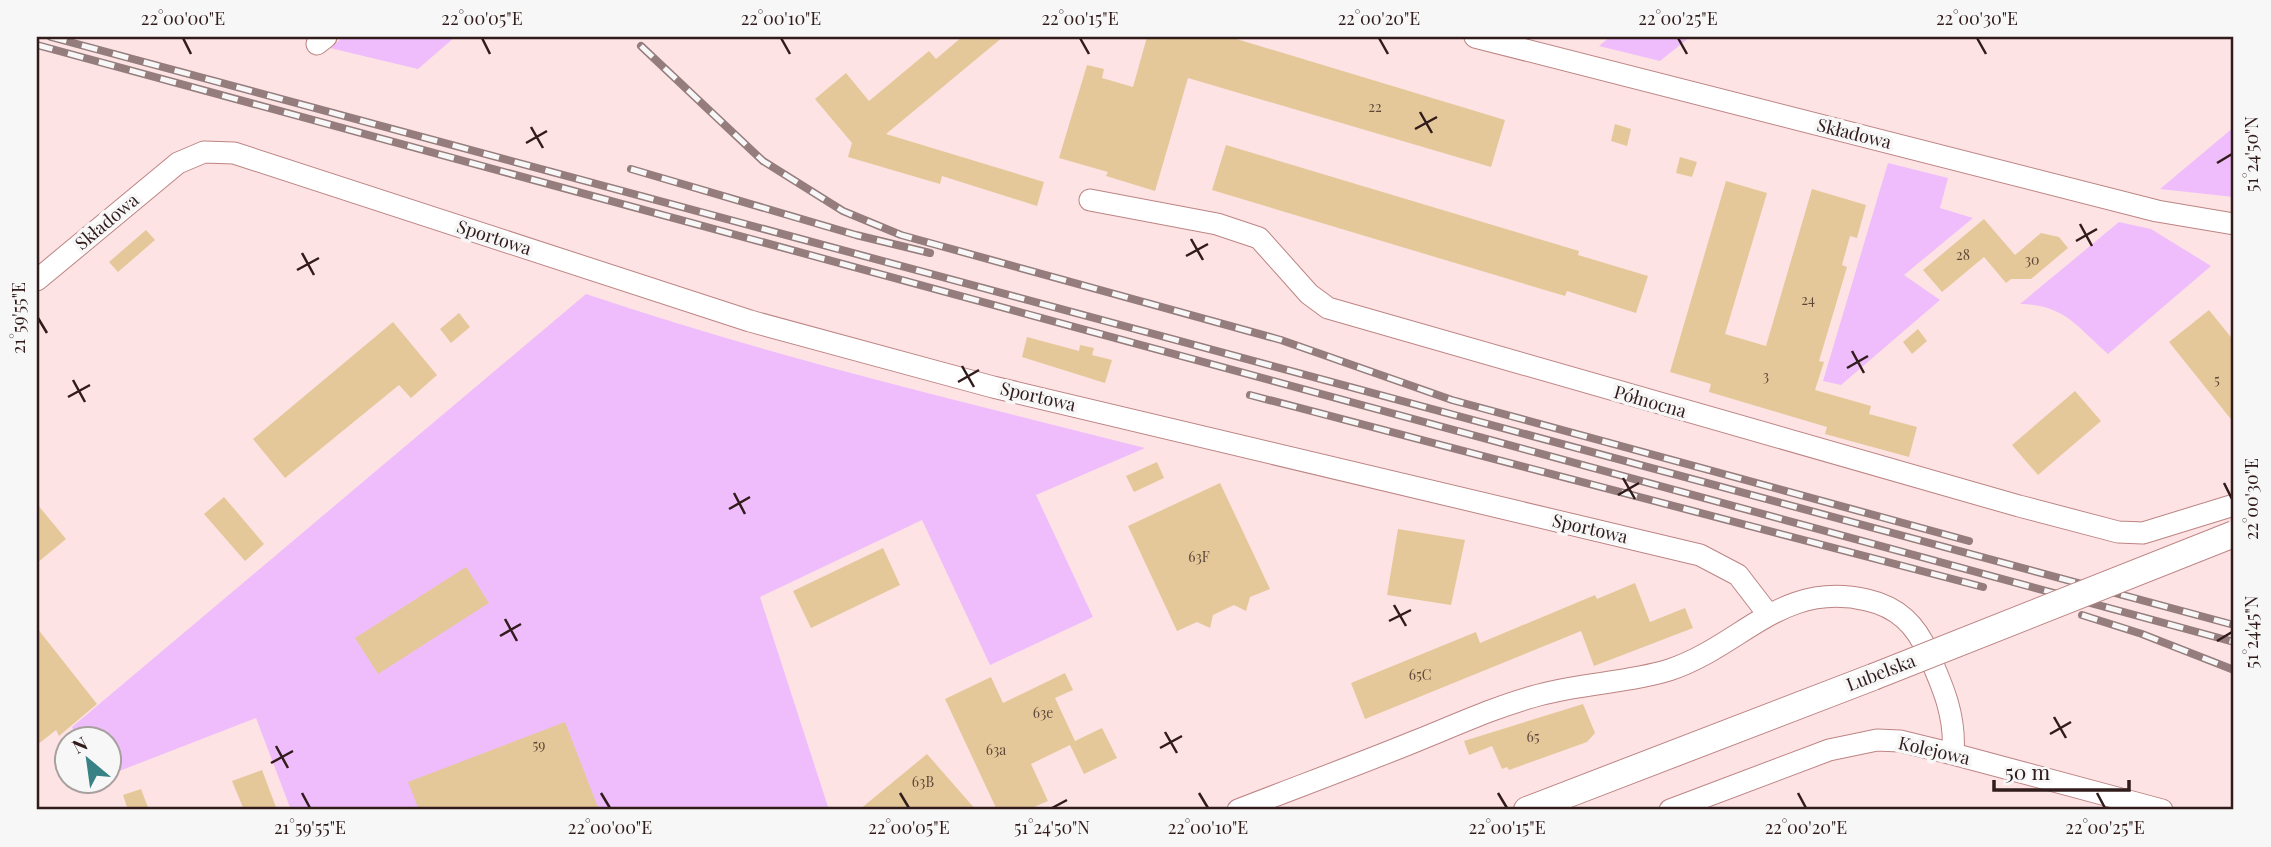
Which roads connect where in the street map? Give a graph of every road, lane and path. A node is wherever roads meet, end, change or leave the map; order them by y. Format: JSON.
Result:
{"nodes":[{"id":1,"x":1475,"y":37,"type":"edge"},
{"id":2,"x":178,"y":163,"type":"joint"},
{"id":3,"x":1090,"y":200,"type":"dead end"},
{"id":4,"x":2234,"y":224,"type":"edge"},
{"id":5,"x":37,"y":281,"type":"edge"},
{"id":6,"x":2234,"y":505,"type":"edge"},
{"id":7,"x":2234,"y":534,"type":"edge"},
{"id":8,"x":1768,"y":614,"type":"junction"},
{"id":9,"x":1954,"y":754,"type":"junction"},
{"id":10,"x":1238,"y":810,"type":"edge"},
{"id":11,"x":1527,"y":810,"type":"edge"},
{"id":12,"x":1670,"y":810,"type":"edge"},
{"id":13,"x":2162,"y":810,"type":"edge"}],
"edges":[{"from":1,"to":4,"type":"street","name":"Składowa"},
{"from":2,"to":5,"type":"street","name":"Składowa"},
{"from":2,"to":8,"type":"street","name":"Sportowa"},
{"from":3,"to":6,"type":"street","name":"Północna"},
{"from":7,"to":11,"type":"main road","name":"Lubelska","bridge":true},
{"from":8,"to":9,"type":"street"},
{"from":8,"to":10,"type":"street"},
{"from":9,"to":12,"type":"street","name":"Kolejowa"},
{"from":9,"to":13,"type":"street","name":"Kolejowa"}]}
